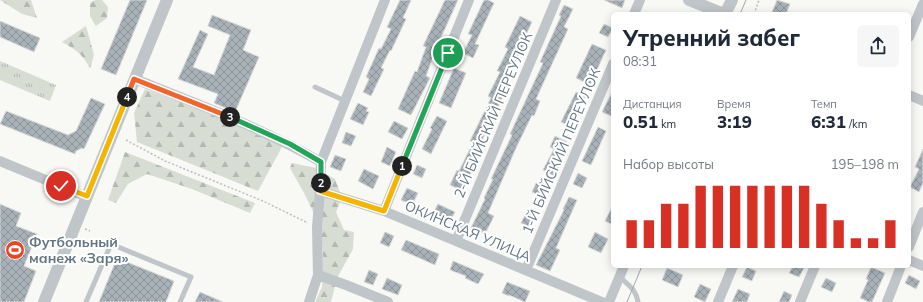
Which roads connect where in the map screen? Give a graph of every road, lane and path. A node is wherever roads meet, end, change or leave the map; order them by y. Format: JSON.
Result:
{"nodes":[{"id":1,"x":166,"y":0,"type":"edge"},
{"id":2,"x":385,"y":0,"type":"edge"},
{"id":3,"x":469,"y":0,"type":"edge"},
{"id":4,"x":556,"y":0,"type":"edge"},
{"id":5,"x":640,"y":0,"type":"edge"},
{"id":6,"x":689,"y":0,"type":"edge"},
{"id":7,"x":732,"y":0,"type":"edge"},
{"id":8,"x":760,"y":0,"type":"edge"},
{"id":9,"x":923,"y":4,"type":"edge"},
{"id":10,"x":635,"y":12,"type":"edge"},
{"id":11,"x":720,"y":12,"type":"edge"},
{"id":12,"x":726,"y":12,"type":"edge"},
{"id":13,"x":755,"y":12,"type":"edge"},
{"id":14,"x":911,"y":32,"type":"edge"},
{"id":15,"x":611,"y":69,"type":"edge"},
{"id":16,"x":134,"y":79,"type":"junction"},
{"id":17,"x":315,"y":87,"type":"dead end"},
{"id":18,"x":911,"y":96,"type":"edge"},
{"id":19,"x":345,"y":100,"type":"junction"},
{"id":20,"x":923,"y":101,"type":"edge"},
{"id":21,"x":126,"y":140,"type":"dead end"},
{"id":22,"x":0,"y":161,"type":"edge"},
{"id":23,"x":321,"y":162,"type":"junction"},
{"id":24,"x":320,"y":191,"type":"junction"},
{"id":25,"x":87,"y":196,"type":"junction"},
{"id":26,"x":384,"y":211,"type":"junction"},
{"id":27,"x":923,"y":212,"type":"edge"},
{"id":28,"x":317,"y":227,"type":"junction"},
{"id":29,"x":456,"y":241,"type":"junction"},
{"id":30,"x":911,"y":242,"type":"edge"},
{"id":31,"x":911,"y":261,"type":"edge"},
{"id":32,"x":923,"y":266,"type":"edge"},
{"id":33,"x":623,"y":268,"type":"edge"},
{"id":34,"x":732,"y":268,"type":"edge"},
{"id":35,"x":814,"y":268,"type":"edge"},
{"id":36,"x":900,"y":268,"type":"edge"},
{"id":37,"x":526,"y":270,"type":"junction"},
{"id":38,"x":318,"y":275,"type":"junction"},
{"id":39,"x":620,"y":277,"type":"junction"},
{"id":40,"x":310,"y":301,"type":"edge"},
{"id":41,"x":44,"y":302,"type":"edge"},
{"id":42,"x":86,"y":302,"type":"edge"},
{"id":43,"x":180,"y":302,"type":"edge"},
{"id":44,"x":388,"y":302,"type":"edge"},
{"id":45,"x":602,"y":302,"type":"edge"},
{"id":46,"x":609,"y":302,"type":"edge"},
{"id":47,"x":638,"y":302,"type":"edge"},
{"id":48,"x":718,"y":302,"type":"edge"},
{"id":49,"x":800,"y":302,"type":"edge"},
{"id":50,"x":887,"y":302,"type":"edge"}],
"edges":[{"from":1,"to":16,"type":"street"},
{"from":2,"to":19,"type":"street"},
{"from":3,"to":26,"type":"street"},
{"from":4,"to":29,"type":"street","name":"2-Й БИЙСКИЙ ПЕРЕУЛОК"},
{"from":5,"to":10,"type":"street"},
{"from":6,"to":11,"type":"street"},
{"from":7,"to":12,"type":"street"},
{"from":8,"to":13,"type":"path"},
{"from":9,"to":14,"type":"street"},
{"from":15,"to":37,"type":"street","name":"1-Й БИЙСКИЙ ПЕРЕУЛОК"},
{"from":16,"to":23,"type":"street"},
{"from":16,"to":25,"type":"street"},
{"from":17,"to":19,"type":"lane"},
{"from":18,"to":20,"type":"street"},
{"from":19,"to":23,"type":"street"},
{"from":21,"to":28,"type":"path"},
{"from":22,"to":25,"type":"street"},
{"from":23,"to":24,"type":"street"},
{"from":24,"to":26,"type":"street","name":"ОКИНСКАЯ УЛИЦА"},
{"from":24,"to":28,"type":"street"},
{"from":25,"to":41,"type":"street"},
{"from":26,"to":29,"type":"street","name":"ОКИНСКАЯ УЛИЦА"},
{"from":27,"to":30,"type":"street"},
{"from":28,"to":38,"type":"street"},
{"from":29,"to":37,"type":"street","name":"ОКИНСКАЯ УЛИЦА"},
{"from":31,"to":32,"type":"street"},
{"from":33,"to":39,"type":"street"},
{"from":34,"to":48,"type":"street"},
{"from":35,"to":49,"type":"street"},
{"from":36,"to":50,"type":"street"},
{"from":37,"to":45,"type":"street","name":"ОКИНСКАЯ УЛИЦА"},
{"from":38,"to":40,"type":"street"},
{"from":38,"to":44,"type":"street"},
{"from":39,"to":46,"type":"street"},
{"from":39,"to":47,"type":"lane"},
{"from":42,"to":43,"type":"lane"}]}
